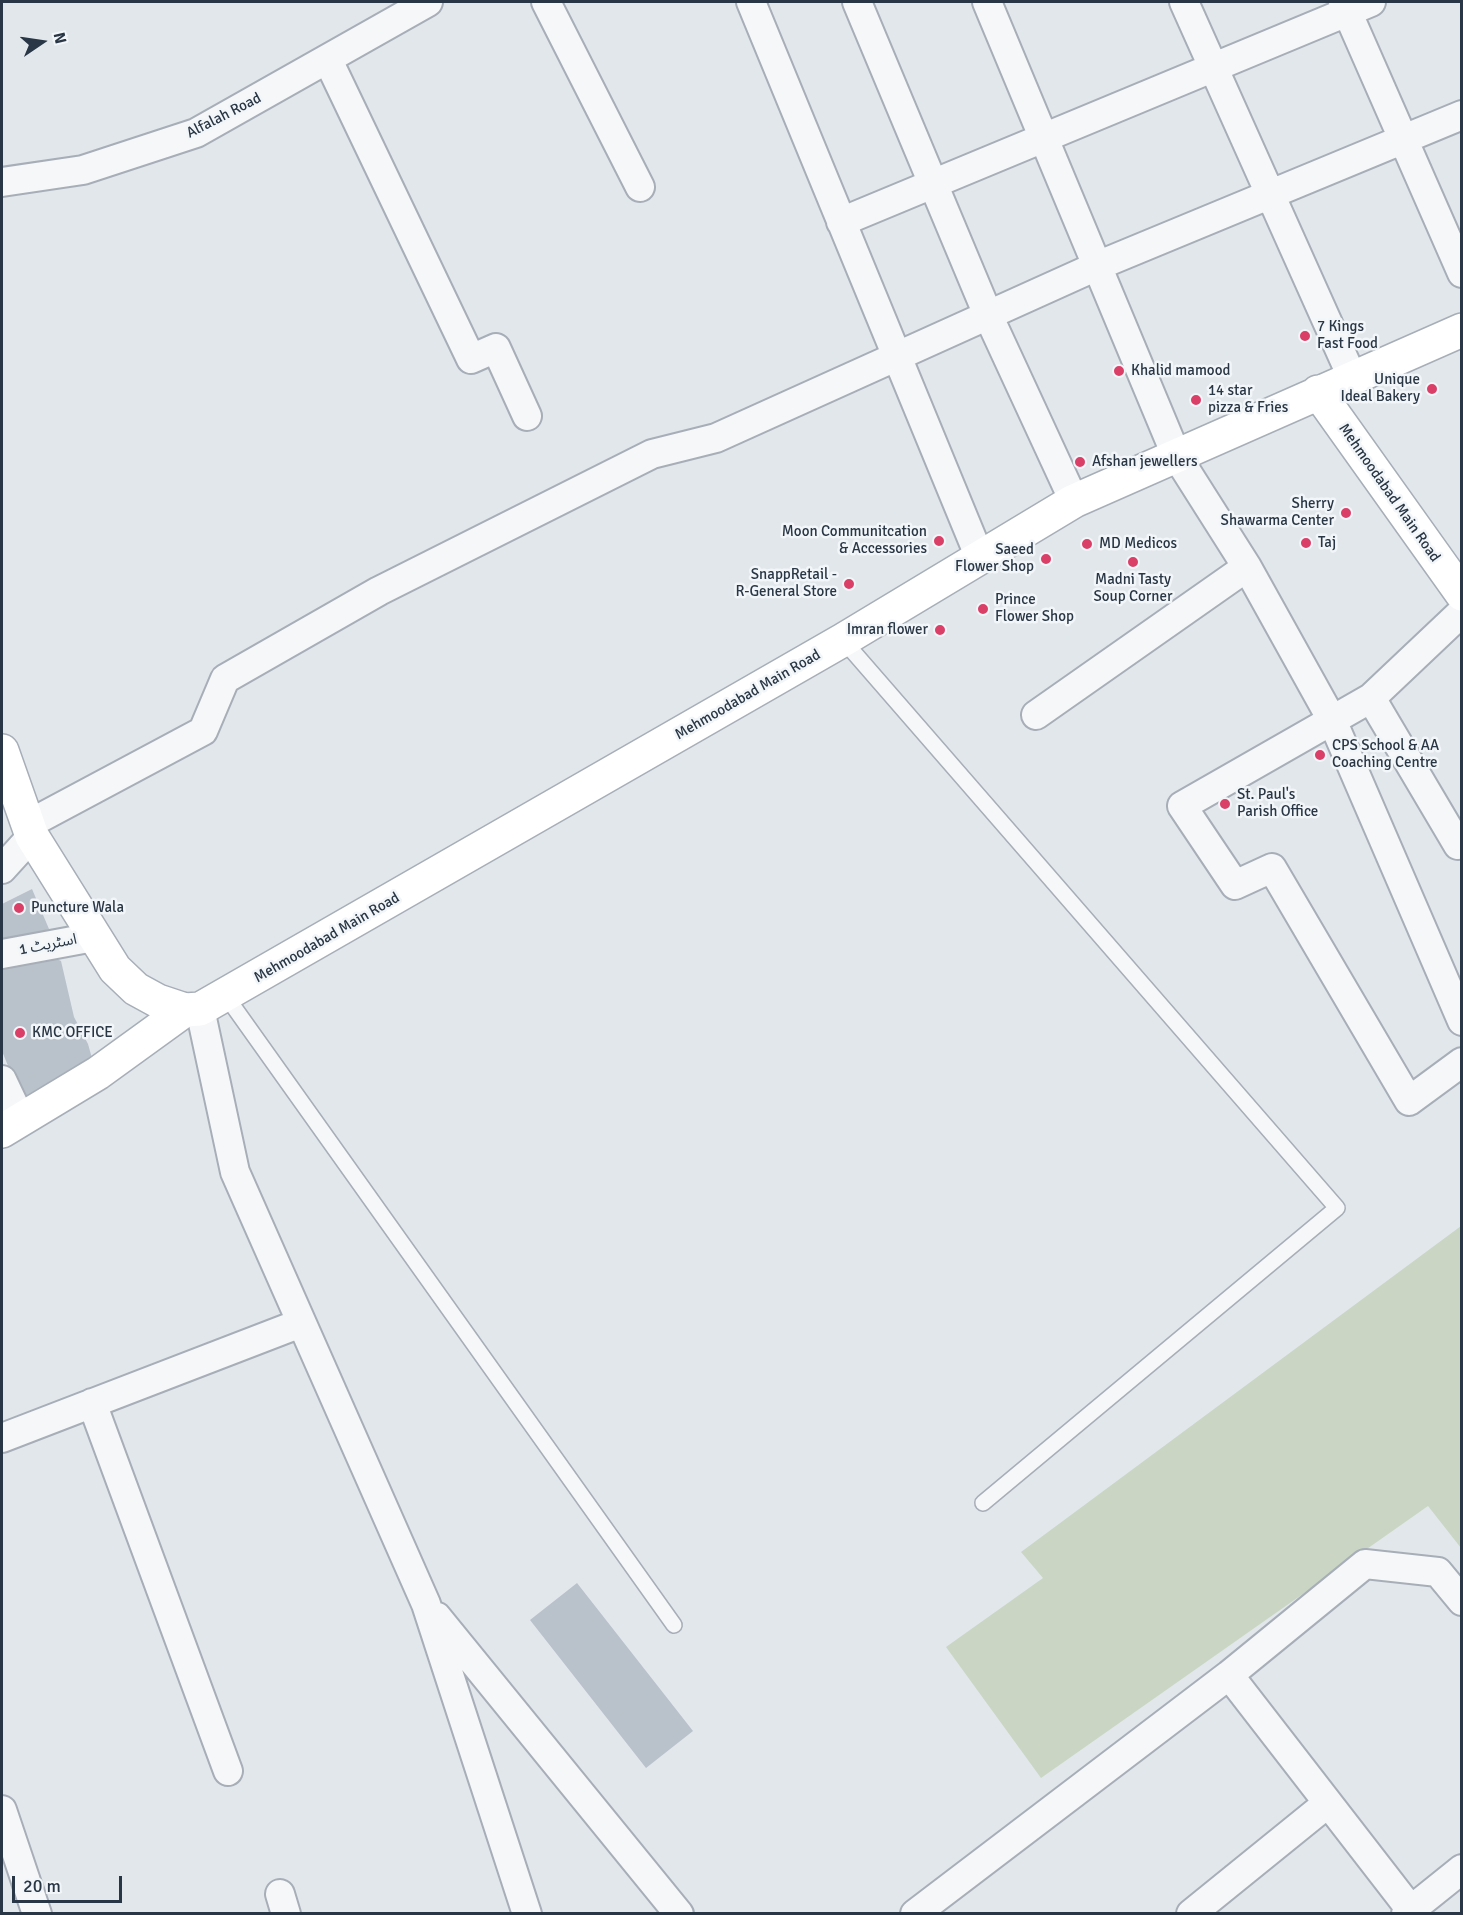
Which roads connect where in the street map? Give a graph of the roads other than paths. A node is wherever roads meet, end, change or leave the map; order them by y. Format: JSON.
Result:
{"nodes":[{"id":1,"x":429,"y":2,"type":"edge"},
{"id":2,"x":546,"y":2,"type":"edge"},
{"id":3,"x":751,"y":2,"type":"edge"},
{"id":4,"x":857,"y":2,"type":"edge"},
{"id":5,"x":987,"y":2,"type":"edge"},
{"id":6,"x":1184,"y":2,"type":"edge"},
{"id":7,"x":1354,"y":5,"type":"edge"},
{"id":8,"x":328,"y":60,"type":"junction"},
{"id":9,"x":1213,"y":66,"type":"junction"},
{"id":10,"x":1461,"y":115,"type":"edge"},
{"id":11,"x":1043,"y":136,"type":"junction"},
{"id":12,"x":1403,"y":139,"type":"junction"},
{"id":13,"x":2,"y":182,"type":"edge"},
{"id":14,"x":933,"y":183,"type":"junction"},
{"id":15,"x":640,"y":187,"type":"dead end"},
{"id":16,"x":1270,"y":194,"type":"junction"},
{"id":17,"x":842,"y":222,"type":"junction"},
{"id":18,"x":1097,"y":266,"type":"junction"},
{"id":19,"x":1461,"y":273,"type":"edge"},
{"id":20,"x":988,"y":315,"type":"junction"},
{"id":21,"x":1461,"y":330,"type":"edge"},
{"id":22,"x":897,"y":356,"type":"junction"},
{"id":23,"x":1352,"y":377,"type":"junction"},
{"id":24,"x":1318,"y":392,"type":"junction"},
{"id":25,"x":527,"y":416,"type":"dead end"},
{"id":26,"x":1176,"y":455,"type":"junction"},
{"id":27,"x":1074,"y":501,"type":"junction"},
{"id":28,"x":980,"y":558,"type":"junction"},
{"id":29,"x":1247,"y":567,"type":"junction"},
{"id":30,"x":1459,"y":591,"type":"edge"},
{"id":31,"x":843,"y":640,"type":"junction"},
{"id":32,"x":1371,"y":698,"type":"junction"},
{"id":33,"x":1036,"y":715,"type":"dead end"},
{"id":34,"x":1332,"y":720,"type":"junction"},
{"id":35,"x":2,"y":751,"type":"edge"},
{"id":36,"x":30,"y":831,"type":"junction"},
{"id":37,"x":1461,"y":843,"type":"edge"},
{"id":38,"x":2,"y":869,"type":"edge"},
{"id":39,"x":94,"y":937,"type":"junction"},
{"id":40,"x":2,"y":954,"type":"edge"},
{"id":41,"x":204,"y":1005,"type":"junction"},
{"id":42,"x":1461,"y":1021,"type":"edge"},
{"id":43,"x":1461,"y":1062,"type":"edge"},
{"id":44,"x":2,"y":1080,"type":"edge"},
{"id":45,"x":11,"y":1125,"type":"edge"},
{"id":46,"x":301,"y":1323,"type":"junction"},
{"id":47,"x":92,"y":1404,"type":"junction"},
{"id":48,"x":2,"y":1438,"type":"edge"},
{"id":49,"x":983,"y":1503,"type":"dead end"},
{"id":50,"x":1461,"y":1601,"type":"edge"},
{"id":51,"x":426,"y":1604,"type":"junction"},
{"id":52,"x":674,"y":1625,"type":"dead end"},
{"id":53,"x":1229,"y":1675,"type":"junction"},
{"id":54,"x":228,"y":1771,"type":"dead end"},
{"id":55,"x":1328,"y":1803,"type":"junction"},
{"id":56,"x":2,"y":1810,"type":"edge"},
{"id":57,"x":1461,"y":1869,"type":"edge"},
{"id":58,"x":1408,"y":1912,"type":"edge"},
{"id":59,"x":37,"y":1914,"type":"edge"},
{"id":60,"x":527,"y":1914,"type":"edge"},
{"id":61,"x":679,"y":1914,"type":"edge"},
{"id":62,"x":915,"y":1914,"type":"edge"},
{"id":63,"x":1191,"y":1914,"type":"edge"}],
"edges":[{"from":1,"to":8,"type":"street","name":"Alfalah Road"},
{"from":2,"to":15,"type":"street"},
{"from":3,"to":17,"type":"street"},
{"from":4,"to":14,"type":"street"},
{"from":5,"to":11,"type":"street"},
{"from":6,"to":9,"type":"street"},
{"from":7,"to":9,"type":"street"},
{"from":7,"to":12,"type":"street"},
{"from":8,"to":13,"type":"street","name":"Alfalah Road"},
{"from":8,"to":25,"type":"street"},
{"from":9,"to":11,"type":"street"},
{"from":9,"to":16,"type":"street"},
{"from":10,"to":12,"type":"street"},
{"from":11,"to":14,"type":"street"},
{"from":11,"to":18,"type":"street"},
{"from":12,"to":16,"type":"street"},
{"from":12,"to":19,"type":"street"},
{"from":14,"to":17,"type":"street"},
{"from":14,"to":20,"type":"street"},
{"from":16,"to":18,"type":"street"},
{"from":16,"to":23,"type":"street"},
{"from":17,"to":22,"type":"street"},
{"from":18,"to":20,"type":"street"},
{"from":18,"to":26,"type":"street"},
{"from":20,"to":22,"type":"street"},
{"from":20,"to":27,"type":"street"},
{"from":21,"to":23,"type":"main road","name":"Mehmoodabad Main Road"},
{"from":22,"to":28,"type":"street"},
{"from":22,"to":36,"type":"street"},
{"from":23,"to":24,"type":"main road","name":"Mehmoodabad Main Road"},
{"from":24,"to":26,"type":"main road","name":"Mehmoodabad Main Road"},
{"from":24,"to":30,"type":"main road","name":"Mehmoodabad Main Road"},
{"from":26,"to":27,"type":"main road","name":"Mehmoodabad Main Road"},
{"from":26,"to":29,"type":"street"},
{"from":27,"to":28,"type":"main road","name":"Mehmoodabad Main Road"},
{"from":28,"to":31,"type":"main road","name":"Mehmoodabad Main Road"},
{"from":29,"to":33,"type":"street"},
{"from":29,"to":34,"type":"street"},
{"from":30,"to":32,"type":"street"},
{"from":31,"to":41,"type":"main road","name":"Mehmoodabad Main Road"},
{"from":31,"to":49,"type":"lane"},
{"from":32,"to":34,"type":"street"},
{"from":32,"to":37,"type":"street"},
{"from":34,"to":42,"type":"street"},
{"from":34,"to":43,"type":"street"},
{"from":35,"to":36,"type":"main road"},
{"from":36,"to":38,"type":"street"},
{"from":36,"to":39,"type":"main road"},
{"from":39,"to":40,"type":"street","name":"اسٹریٹ 1"},
{"from":39,"to":41,"type":"main road"},
{"from":41,"to":45,"type":"main road","name":"Mehmoodabad Main Road"},
{"from":41,"to":46,"type":"street"},
{"from":41,"to":52,"type":"lane"},
{"from":44,"to":45,"type":"street"},
{"from":46,"to":47,"type":"street"},
{"from":46,"to":51,"type":"street"},
{"from":47,"to":48,"type":"street"},
{"from":47,"to":54,"type":"street"},
{"from":50,"to":53,"type":"street"},
{"from":51,"to":60,"type":"street"},
{"from":51,"to":61,"type":"street"},
{"from":53,"to":55,"type":"street"},
{"from":53,"to":62,"type":"street"},
{"from":55,"to":58,"type":"street"},
{"from":55,"to":63,"type":"street"},
{"from":56,"to":59,"type":"street"},
{"from":57,"to":58,"type":"street"}]}
